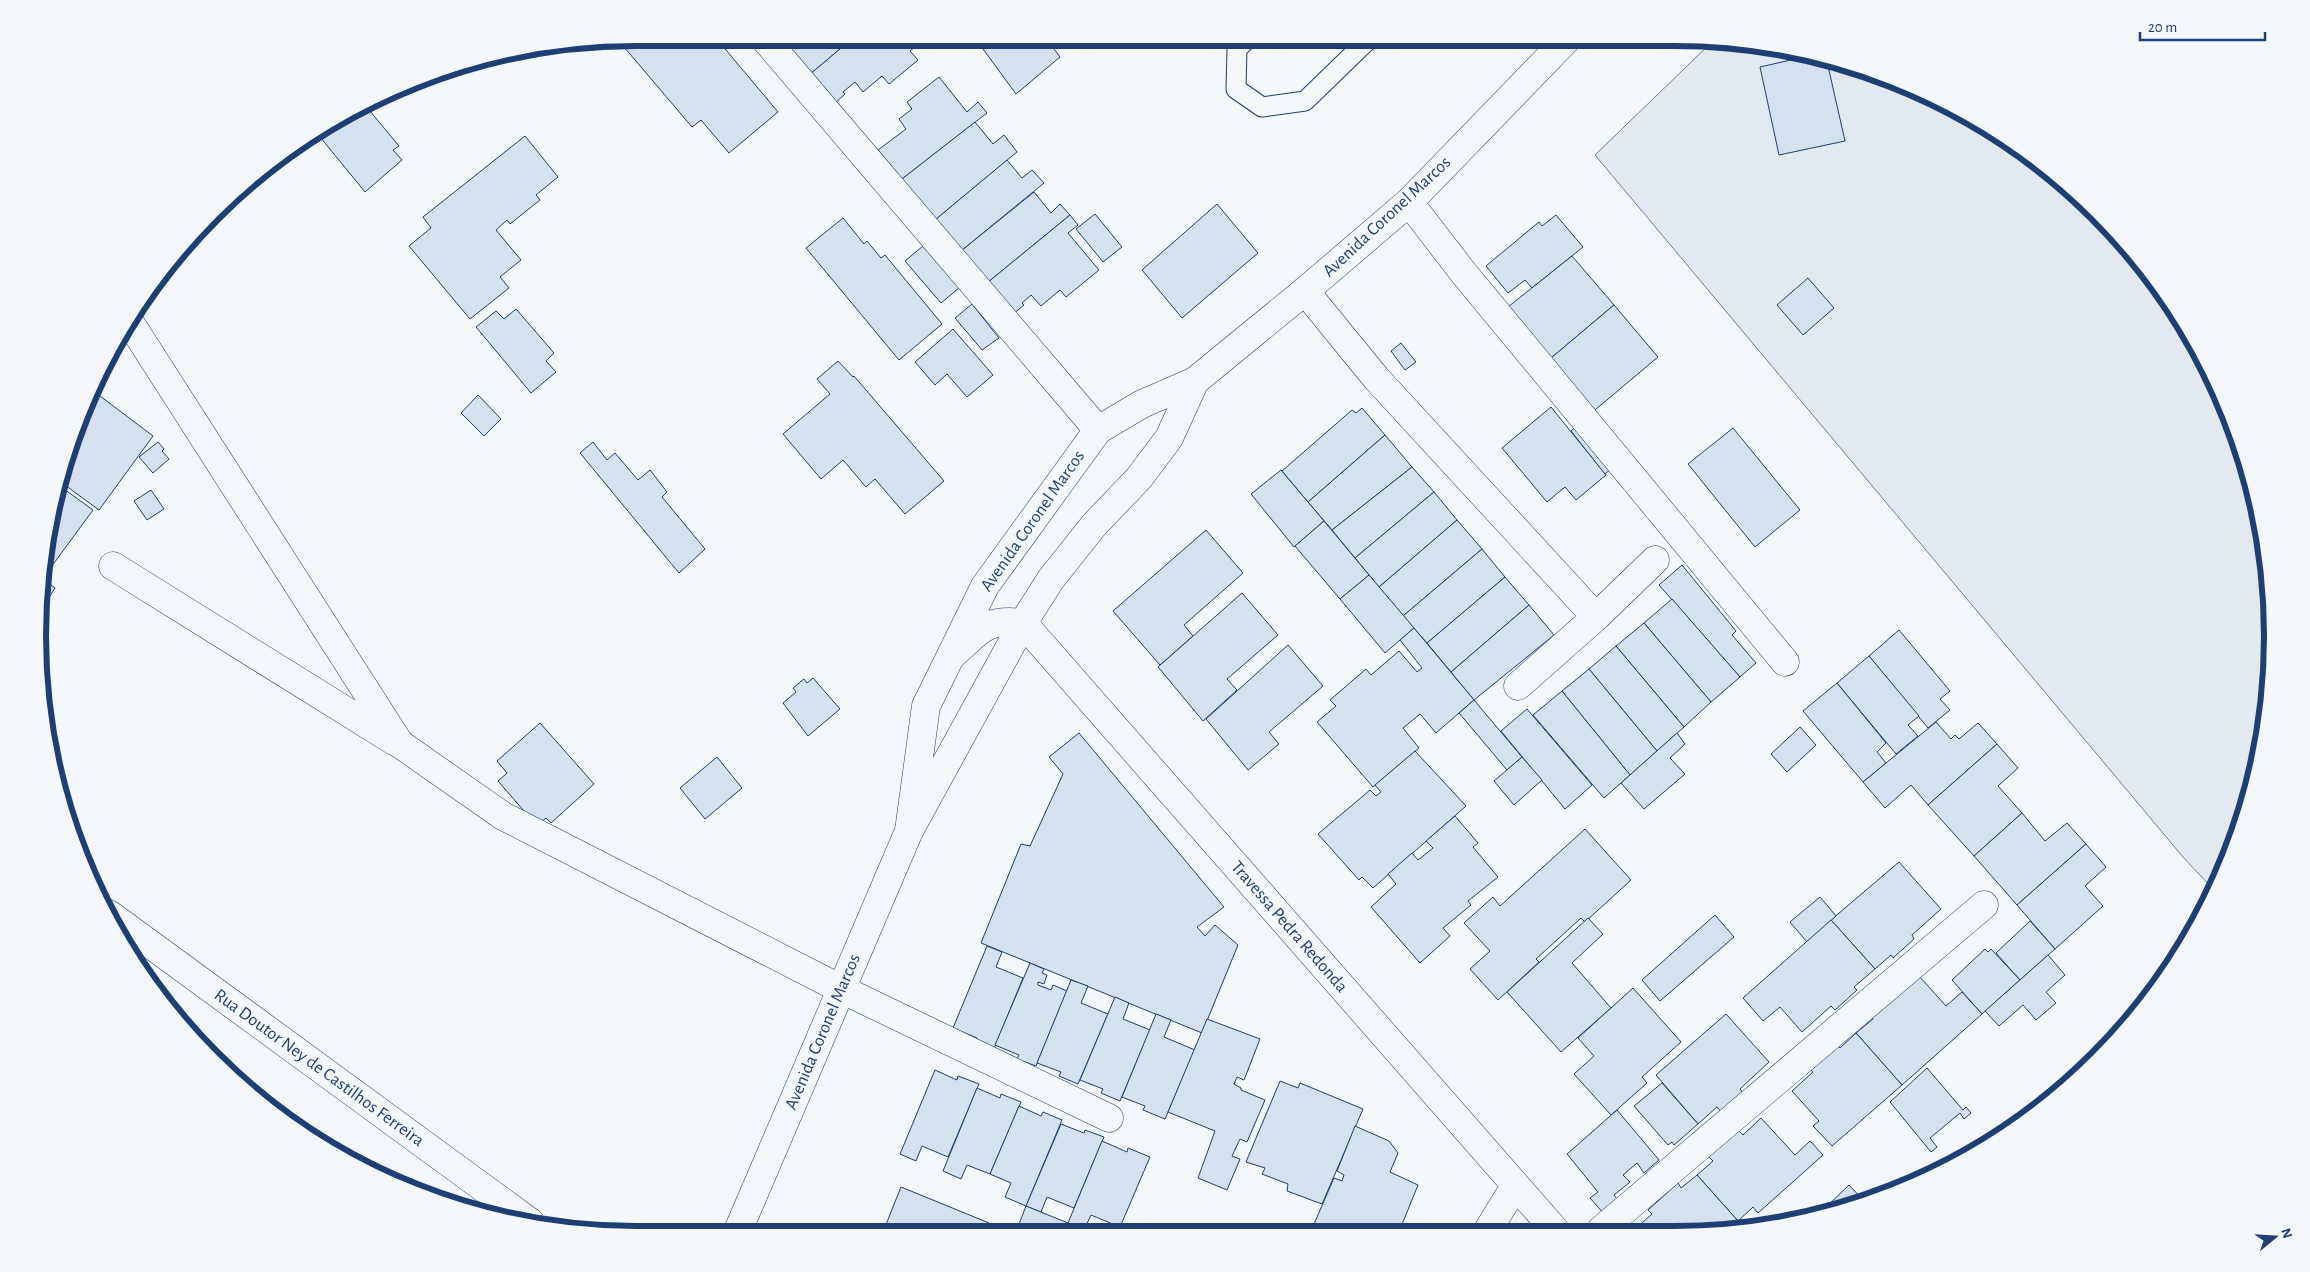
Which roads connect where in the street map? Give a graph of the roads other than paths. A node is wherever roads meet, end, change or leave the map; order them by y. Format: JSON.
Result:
{"nodes":[{"id":1,"x":771,"y":46,"type":"edge"},
{"id":2,"x":1240,"y":46,"type":"edge"},
{"id":3,"x":1362,"y":46,"type":"edge"},
{"id":4,"x":1560,"y":46,"type":"edge"},
{"id":5,"x":1409,"y":202,"type":"junction"},
{"id":6,"x":1305,"y":292,"type":"junction"},
{"id":7,"x":133,"y":328,"type":"edge"},
{"id":8,"x":1195,"y":381,"type":"junction"},
{"id":9,"x":1098,"y":430,"type":"junction"},
{"id":10,"x":1655,"y":560,"type":"dead end"},
{"id":11,"x":113,"y":566,"type":"dead end"},
{"id":12,"x":1596,"y":617,"type":"junction"},
{"id":13,"x":1023,"y":623,"type":"junction"},
{"id":14,"x":950,"y":657,"type":"junction"},
{"id":15,"x":1785,"y":662,"type":"dead end"},
{"id":16,"x":1518,"y":686,"type":"dead end"},
{"id":17,"x":400,"y":744,"type":"junction"},
{"id":18,"x":909,"y":831,"type":"junction"},
{"id":19,"x":1984,"y":905,"type":"dead end"},
{"id":20,"x":120,"y":922,"type":"edge"},
{"id":21,"x":841,"y":989,"type":"junction"},
{"id":22,"x":1109,"y":1118,"type":"dead end"},
{"id":23,"x":1515,"y":1186,"type":"junction"},
{"id":24,"x":518,"y":1213,"type":"edge"},
{"id":25,"x":740,"y":1226,"type":"edge"},
{"id":26,"x":1490,"y":1226,"type":"edge"},
{"id":27,"x":1551,"y":1226,"type":"edge"},
{"id":28,"x":1606,"y":1226,"type":"edge"}],
"edges":[{"from":1,"to":9,"type":"street"},
{"from":2,"to":3,"type":"lane"},
{"from":4,"to":5,"type":"street","name":"Avenida Coronel Marcos"},
{"from":5,"to":6,"type":"street","name":"Avenida Coronel Marcos"},
{"from":5,"to":15,"type":"street"},
{"from":6,"to":8,"type":"street","name":"Avenida Coronel Marcos"},
{"from":6,"to":12,"type":"street"},
{"from":7,"to":17,"type":"street"},
{"from":8,"to":9,"type":"street","name":"Avenida Coronel Marcos"},
{"from":8,"to":13,"type":"street","name":"Avenida Coronel Marcos"},
{"from":9,"to":14,"type":"street","name":"Avenida Coronel Marcos"},
{"from":10,"to":12,"type":"street"},
{"from":11,"to":17,"type":"street"},
{"from":12,"to":16,"type":"street"},
{"from":13,"to":14,"type":"street"},
{"from":13,"to":18,"type":"street","name":"Avenida Coronel Marcos"},
{"from":13,"to":23,"type":"street","name":"Travessa Pedra Redonda"},
{"from":14,"to":18,"type":"street","name":"Avenida Coronel Marcos"},
{"from":17,"to":21,"type":"street"},
{"from":18,"to":21,"type":"street","name":"Avenida Coronel Marcos"},
{"from":19,"to":28,"type":"street"},
{"from":20,"to":24,"type":"street","name":"Rua Doutor Ney de Castilhos Ferreira"},
{"from":21,"to":22,"type":"street"},
{"from":21,"to":25,"type":"street","name":"Avenida Coronel Marcos"},
{"from":23,"to":26,"type":"street"},
{"from":23,"to":27,"type":"street","name":"Travessa Pedra Redonda"}]}
